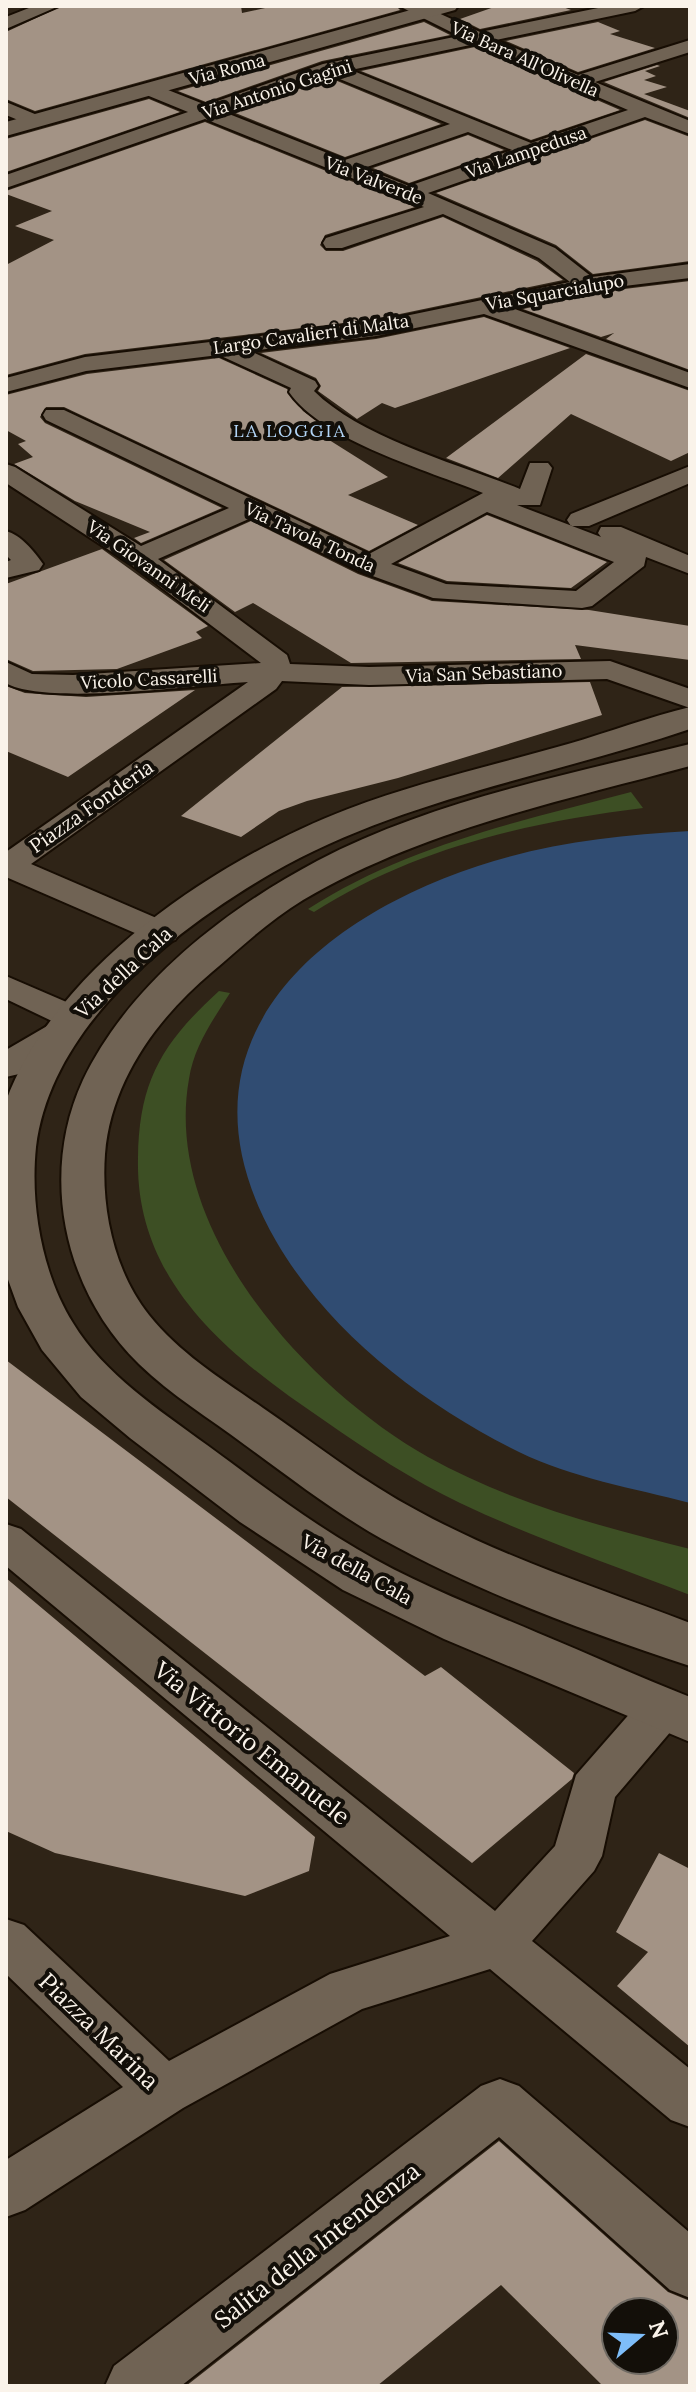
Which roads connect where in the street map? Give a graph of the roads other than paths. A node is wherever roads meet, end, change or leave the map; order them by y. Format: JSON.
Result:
{"nodes":[{"id":1,"x":50,"y":6,"type":"edge"},
{"id":2,"x":448,"y":6,"type":"edge"},
{"id":3,"x":635,"y":6,"type":"edge"},
{"id":4,"x":596,"y":9,"type":"edge"},
{"id":5,"x":416,"y":10,"type":"edge"},
{"id":6,"x":6,"y":23,"type":"edge"},
{"id":7,"x":476,"y":38,"type":"junction"},
{"id":8,"x":690,"y":46,"type":"edge"},
{"id":9,"x":290,"y":52,"type":"junction"},
{"id":10,"x":331,"y":68,"type":"junction"},
{"id":11,"x":576,"y":82,"type":"junction"},
{"id":12,"x":151,"y":90,"type":"junction"},
{"id":13,"x":232,"y":102,"type":"junction"},
{"id":14,"x":6,"y":108,"type":"edge"},
{"id":15,"x":205,"y":111,"type":"junction"},
{"id":16,"x":643,"y":111,"type":"junction"},
{"id":17,"x":35,"y":121,"type":"junction"},
{"id":18,"x":468,"y":125,"type":"junction"},
{"id":19,"x":690,"y":128,"type":"edge"},
{"id":20,"x":6,"y":129,"type":"edge"},
{"id":21,"x":530,"y":150,"type":"junction"},
{"id":22,"x":375,"y":157,"type":"junction"},
{"id":23,"x":343,"y":168,"type":"junction"},
{"id":24,"x":6,"y":182,"type":"edge"},
{"id":25,"x":439,"y":182,"type":"junction"},
{"id":26,"x":408,"y":193,"type":"junction"},
{"id":27,"x":444,"y":207,"type":"junction"},
{"id":28,"x":334,"y":243,"type":"dead end"},
{"id":29,"x":690,"y":271,"type":"edge"},
{"id":30,"x":588,"y":285,"type":"junction"},
{"id":31,"x":482,"y":305,"type":"junction"},
{"id":32,"x":422,"y":319,"type":"joint"},
{"id":33,"x":212,"y":349,"type":"junction"},
{"id":34,"x":690,"y":381,"type":"edge"},
{"id":35,"x":6,"y":385,"type":"edge"},
{"id":36,"x":55,"y":415,"type":"dead end"},
{"id":37,"x":539,"y":468,"type":"dead end"},
{"id":38,"x":6,"y":472,"type":"edge"},
{"id":39,"x":690,"y":474,"type":"edge"},
{"id":40,"x":494,"y":497,"type":"junction"},
{"id":41,"x":531,"y":499,"type":"junction"},
{"id":42,"x":53,"y":501,"type":"junction"},
{"id":43,"x":250,"y":509,"type":"junction"},
{"id":44,"x":18,"y":510,"type":"dead end"},
{"id":45,"x":580,"y":520,"type":"junction"},
{"id":46,"x":6,"y":539,"type":"edge"},
{"id":47,"x":139,"y":557,"type":"junction"},
{"id":48,"x":369,"y":565,"type":"junction"},
{"id":49,"x":690,"y":566,"type":"edge"},
{"id":50,"x":18,"y":567,"type":"edge"},
{"id":51,"x":273,"y":672,"type":"junction"},
{"id":52,"x":16,"y":677,"type":"edge"},
{"id":53,"x":690,"y":699,"type":"edge"},
{"id":54,"x":690,"y":717,"type":"edge"},
{"id":55,"x":690,"y":755,"type":"edge"},
{"id":56,"x":6,"y":866,"type":"edge"},
{"id":57,"x":163,"y":933,"type":"junction"},
{"id":58,"x":6,"y":986,"type":"edge"},
{"id":59,"x":68,"y":1024,"type":"junction"},
{"id":60,"x":6,"y":1066,"type":"edge"},
{"id":61,"x":8,"y":1177,"type":"edge"},
{"id":62,"x":6,"y":1541,"type":"edge"},
{"id":63,"x":690,"y":1645,"type":"edge"},
{"id":64,"x":676,"y":1715,"type":"edge"},
{"id":65,"x":6,"y":1941,"type":"edge"},
{"id":66,"x":497,"y":1944,"type":"junction"},
{"id":67,"x":164,"y":2091,"type":"junction"},
{"id":68,"x":690,"y":2102,"type":"edge"},
{"id":69,"x":6,"y":2191,"type":"edge"},
{"id":70,"x":690,"y":2270,"type":"edge"},
{"id":71,"x":134,"y":2386,"type":"edge"}],
"edges":[{"from":1,"to":6,"type":"street"},
{"from":2,"to":5,"type":"main road","name":"Via Roma"},
{"from":3,"to":4,"type":"street","name":"Via Antonio Gagini"},
{"from":4,"to":7,"type":"street","name":"Via Antonio Gagini"},
{"from":5,"to":7,"type":"street","name":"Via Bara All'Olivella"},
{"from":5,"to":9,"type":"main road","name":"Via Roma"},
{"from":7,"to":10,"type":"street","name":"Via Antonio Gagini"},
{"from":7,"to":11,"type":"street","name":"Via Bara All'Olivella"},
{"from":8,"to":11,"type":"street"},
{"from":9,"to":10,"type":"street"},
{"from":9,"to":12,"type":"main road","name":"Via Roma"},
{"from":10,"to":13,"type":"street","name":"Via Antonio Gagini"},
{"from":10,"to":18,"type":"street"},
{"from":11,"to":16,"type":"street","name":"Via Bara All'Olivella"},
{"from":12,"to":15,"type":"street","name":"Via Valverde"},
{"from":12,"to":17,"type":"main road","name":"Via Roma"},
{"from":13,"to":15,"type":"street","name":"Via Antonio Gagini"},
{"from":13,"to":22,"type":"street"},
{"from":14,"to":17,"type":"street"},
{"from":15,"to":23,"type":"street","name":"Via Valverde"},
{"from":15,"to":24,"type":"street","name":"Via Antonio Gagini"},
{"from":16,"to":19,"type":"street","name":"Via Bara All'Olivella"},
{"from":16,"to":21,"type":"street","name":"Via Lampedusa"},
{"from":17,"to":20,"type":"main road","name":"Via Roma"},
{"from":18,"to":21,"type":"street"},
{"from":18,"to":22,"type":"street"},
{"from":21,"to":25,"type":"street","name":"Via Lampedusa"},
{"from":22,"to":23,"type":"street"},
{"from":22,"to":25,"type":"street"},
{"from":23,"to":26,"type":"street","name":"Via Valverde"},
{"from":25,"to":26,"type":"street","name":"Via Lampedusa"},
{"from":26,"to":27,"type":"street","name":"Via Valverde"},
{"from":27,"to":28,"type":"street"},
{"from":27,"to":30,"type":"street","name":"Via Valverde"},
{"from":29,"to":30,"type":"street","name":"Via Squarcialupo"},
{"from":30,"to":31,"type":"street","name":"Via Squarcialupo"},
{"from":31,"to":32,"type":"street","name":"Via Squarcialupo"},
{"from":31,"to":34,"type":"street"},
{"from":32,"to":33,"type":"street","name":"Largo Cavalieri di Malta"},
{"from":33,"to":35,"type":"street","name":"Largo Cavalieri di Malta"},
{"from":33,"to":40,"type":"street"},
{"from":36,"to":43,"type":"street","name":"Via Tavola Tonda"},
{"from":37,"to":41,"type":"street"},
{"from":38,"to":42,"type":"street","name":"Via Giovanni Meli"},
{"from":39,"to":45,"type":"street"},
{"from":40,"to":41,"type":"street"},
{"from":40,"to":48,"type":"street"},
{"from":40,"to":48,"type":"street","name":"Via Tavola Tonda"},
{"from":41,"to":45,"type":"street"},
{"from":42,"to":44,"type":"street"},
{"from":42,"to":47,"type":"street","name":"Via Giovanni Meli"},
{"from":43,"to":47,"type":"street"},
{"from":43,"to":48,"type":"street","name":"Via Tavola Tonda"},
{"from":45,"to":49,"type":"street"},
{"from":46,"to":50,"type":"street"},
{"from":47,"to":51,"type":"street","name":"Via Giovanni Meli"},
{"from":51,"to":52,"type":"street","name":"Vicolo Cassarelli"},
{"from":51,"to":53,"type":"street","name":"Via San Sebastiano"},
{"from":51,"to":56,"type":"street","name":"Piazza Fonderia"},
{"from":54,"to":57,"type":"main road","name":"Via della Cala"},
{"from":55,"to":63,"type":"main road"},
{"from":56,"to":57,"type":"street","name":"Piazza Fonderia"},
{"from":57,"to":59,"type":"main road","name":"Via della Cala"},
{"from":58,"to":59,"type":"street"},
{"from":59,"to":60,"type":"street"},
{"from":59,"to":61,"type":"main road","name":"Via della Cala"},
{"from":61,"to":64,"type":"main road","name":"Via della Cala"},
{"from":62,"to":66,"type":"street","name":"Via Vittorio Emanuele"},
{"from":64,"to":66,"type":"street"},
{"from":65,"to":67,"type":"street","name":"Piazza Marina"},
{"from":66,"to":67,"type":"street"},
{"from":66,"to":68,"type":"street","name":"Via Vittorio Emanuele"},
{"from":67,"to":69,"type":"street","name":"Piazza Marina"},
{"from":70,"to":71,"type":"street","name":"Salita della Intendenza"}]}
